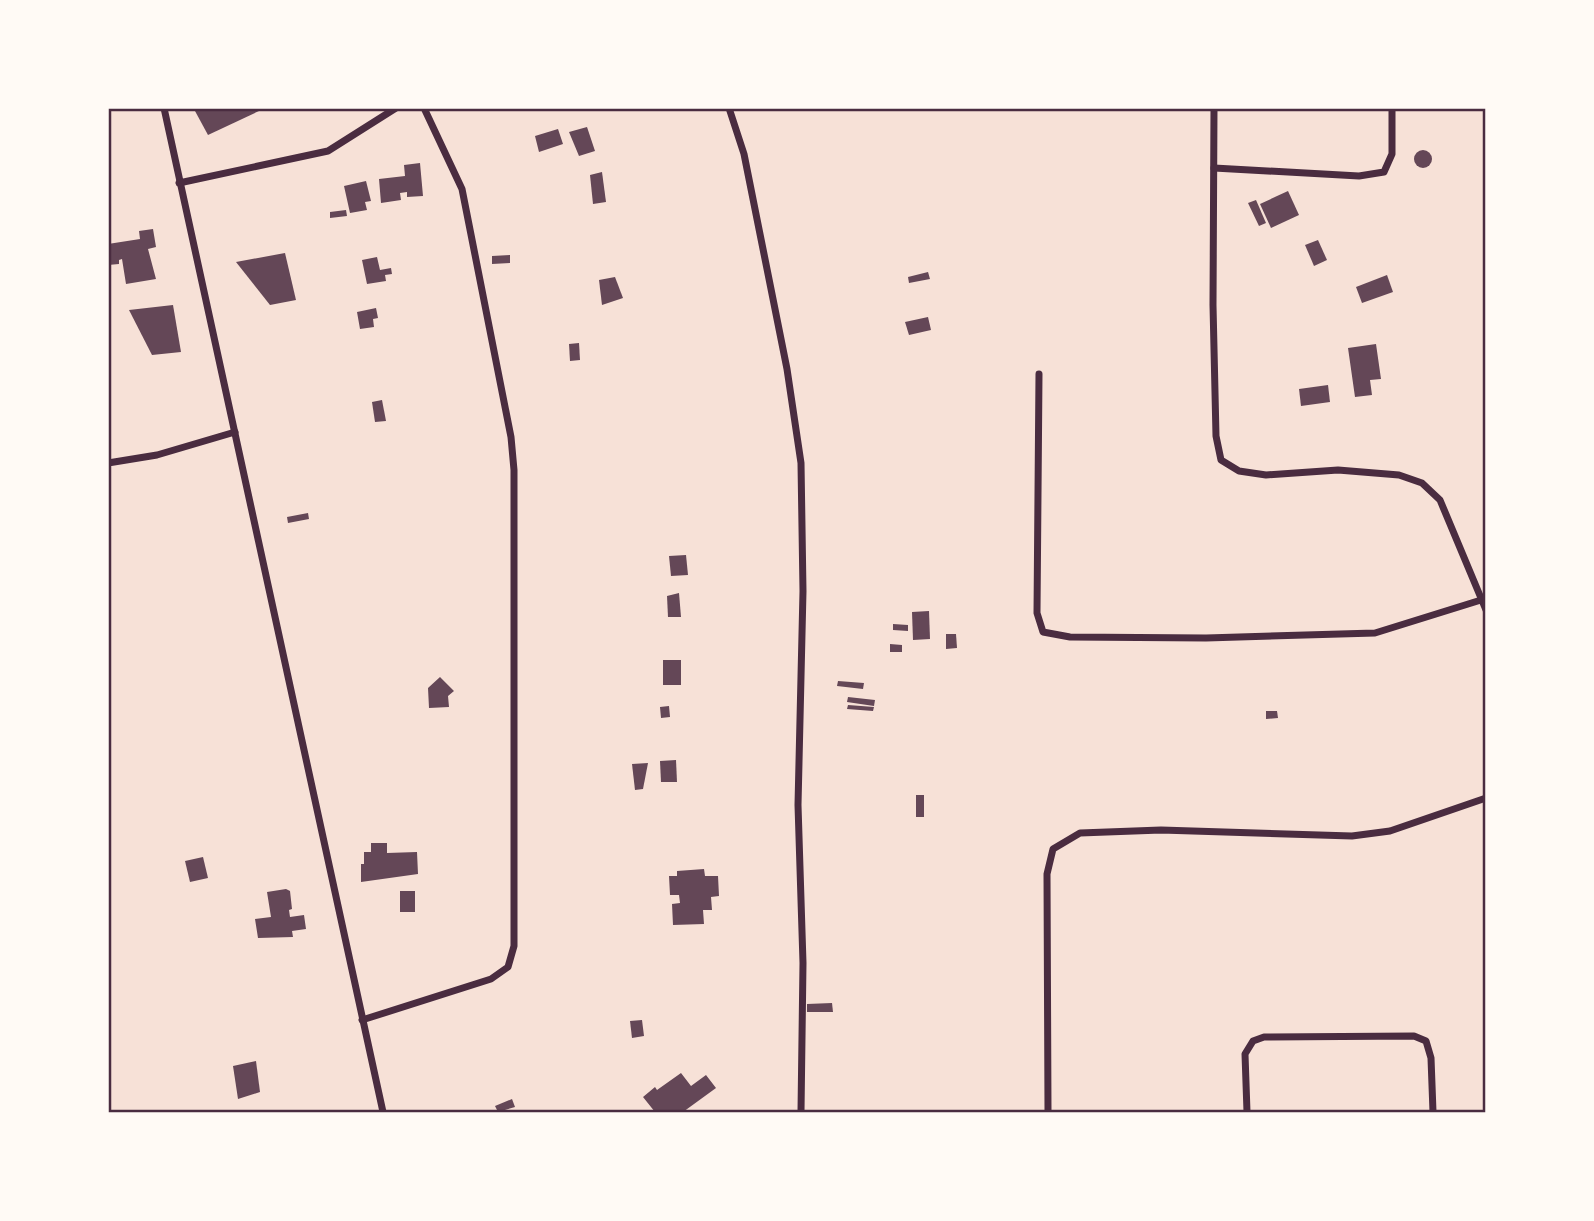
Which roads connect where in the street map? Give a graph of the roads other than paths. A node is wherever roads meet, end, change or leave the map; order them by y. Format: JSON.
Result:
{"nodes":[{"id":1,"x":164,"y":108,"type":"edge"},
{"id":2,"x":396,"y":108,"type":"edge"},
{"id":3,"x":424,"y":108,"type":"edge"},
{"id":4,"x":729,"y":108,"type":"edge"},
{"id":5,"x":1214,"y":108,"type":"edge"},
{"id":6,"x":1392,"y":108,"type":"edge"},
{"id":7,"x":1214,"y":169,"type":"junction"},
{"id":8,"x":179,"y":183,"type":"junction"},
{"id":9,"x":1039,"y":374,"type":"dead end"},
{"id":10,"x":235,"y":432,"type":"junction"},
{"id":11,"x":108,"y":463,"type":"edge"},
{"id":12,"x":1481,"y":600,"type":"junction"},
{"id":13,"x":1486,"y":610,"type":"edge"},
{"id":14,"x":1486,"y":798,"type":"edge"},
{"id":15,"x":362,"y":1020,"type":"junction"},
{"id":16,"x":383,"y":1112,"type":"edge"},
{"id":17,"x":801,"y":1112,"type":"edge"},
{"id":18,"x":1048,"y":1112,"type":"edge"},
{"id":19,"x":1247,"y":1112,"type":"edge"},
{"id":20,"x":1433,"y":1112,"type":"edge"}],
"edges":[{"from":1,"to":8,"type":"street"},
{"from":2,"to":8,"type":"street"},
{"from":3,"to":15,"type":"street"},
{"from":4,"to":17,"type":"street"},
{"from":5,"to":7,"type":"street"},
{"from":6,"to":7,"type":"street"},
{"from":7,"to":12,"type":"street"},
{"from":8,"to":10,"type":"street"},
{"from":9,"to":12,"type":"street"},
{"from":10,"to":11,"type":"street"},
{"from":10,"to":15,"type":"street"},
{"from":12,"to":13,"type":"street"},
{"from":14,"to":18,"type":"street"},
{"from":15,"to":16,"type":"street"},
{"from":19,"to":20,"type":"street"}]}
